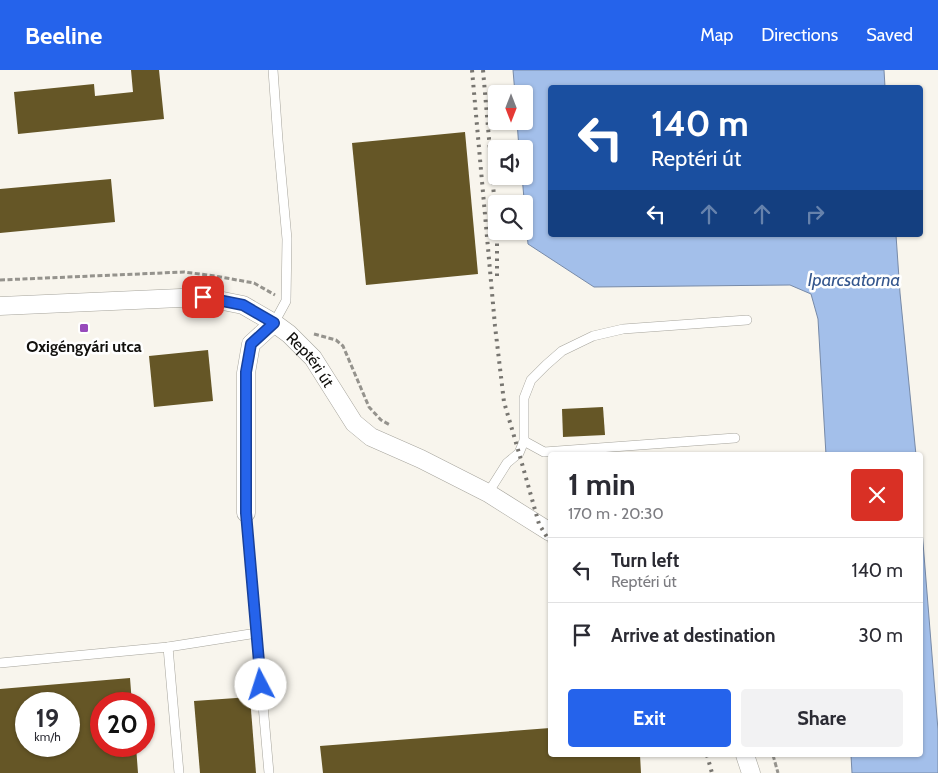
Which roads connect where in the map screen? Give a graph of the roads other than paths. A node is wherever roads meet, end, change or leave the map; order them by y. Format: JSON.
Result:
{"nodes":[{"id":1,"x":273,"y":70,"type":"edge"},
{"id":2,"x":0,"y":306,"type":"edge"},
{"id":3,"x":747,"y":320,"type":"dead end"},
{"id":4,"x":274,"y":323,"type":"junction"},
{"id":5,"x":736,"y":438,"type":"dead end"},
{"id":6,"x":524,"y":441,"type":"junction"},
{"id":7,"x":488,"y":493,"type":"junction"},
{"id":8,"x":246,"y":513,"type":"joint"},
{"id":9,"x":548,"y":531,"type":"edge"},
{"id":10,"x":257,"y":633,"type":"junction"},
{"id":11,"x":168,"y":647,"type":"junction"},
{"id":12,"x":0,"y":663,"type":"edge"},
{"id":13,"x":746,"y":757,"type":"edge"},
{"id":14,"x":179,"y":773,"type":"edge"},
{"id":15,"x":269,"y":773,"type":"edge"},
{"id":16,"x":750,"y":773,"type":"edge"}],
"edges":[{"from":1,"to":4,"type":"lane"},
{"from":2,"to":4,"type":"street","name":"Reptéri út"},
{"from":3,"to":6,"type":"lane"},
{"from":4,"to":7,"type":"street","name":"Reptéri út"},
{"from":4,"to":8,"type":"street"},
{"from":5,"to":6,"type":"lane"},
{"from":6,"to":7,"type":"lane"},
{"from":7,"to":9,"type":"street","name":"Reptéri út"},
{"from":8,"to":10,"type":"lane"},
{"from":10,"to":11,"type":"lane"},
{"from":10,"to":15,"type":"lane"},
{"from":11,"to":12,"type":"lane"},
{"from":11,"to":14,"type":"lane"},
{"from":13,"to":16,"type":"street"}]}
